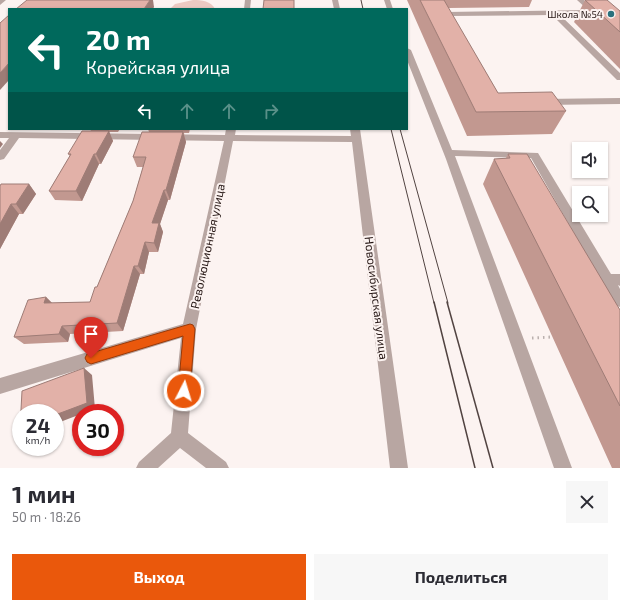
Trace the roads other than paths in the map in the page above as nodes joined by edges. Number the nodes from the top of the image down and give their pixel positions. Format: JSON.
{"nodes":[{"id":1,"x":3,"y":0,"type":"edge"},
{"id":2,"x":580,"y":0,"type":"edge"},
{"id":3,"x":0,"y":3,"type":"edge"},
{"id":4,"x":553,"y":12,"type":"junction"},
{"id":5,"x":594,"y":12,"type":"junction"},
{"id":6,"x":454,"y":27,"type":"edge"},
{"id":7,"x":620,"y":35,"type":"edge"},
{"id":8,"x":408,"y":53,"type":"edge"},
{"id":9,"x":620,"y":78,"type":"edge"},
{"id":10,"x":620,"y":101,"type":"edge"},
{"id":11,"x":532,"y":102,"type":"edge"},
{"id":12,"x":231,"y":133,"type":"edge"},
{"id":13,"x":356,"y":134,"type":"edge"},
{"id":14,"x":0,"y":135,"type":"edge"},
{"id":15,"x":16,"y":136,"type":"junction"},
{"id":16,"x":448,"y":153,"type":"junction"},
{"id":17,"x":0,"y":157,"type":"edge"},
{"id":18,"x":613,"y":280,"type":"edge"},
{"id":19,"x":620,"y":301,"type":"edge"},
{"id":20,"x":190,"y":329,"type":"junction"},
{"id":21,"x":0,"y":386,"type":"edge"},
{"id":22,"x":179,"y":438,"type":"junction"},
{"id":23,"x":145,"y":468,"type":"edge"},
{"id":24,"x":220,"y":468,"type":"edge"},
{"id":25,"x":400,"y":468,"type":"edge"},
{"id":26,"x":563,"y":468,"type":"edge"}],
"edges":[{"from":1,"to":3,"type":"street"},
{"from":2,"to":5,"type":"street"},
{"from":4,"to":5,"type":"street"},
{"from":4,"to":6,"type":"street"},
{"from":4,"to":9,"type":"street"},
{"from":5,"to":7,"type":"street"},
{"from":8,"to":16,"type":"street"},
{"from":10,"to":11,"type":"street"},
{"from":12,"to":13,"type":"street"},
{"from":12,"to":15,"type":"street"},
{"from":12,"to":20,"type":"street","name":"Революционная улица"},
{"from":13,"to":25,"type":"street","name":"Новосибирская улица"},
{"from":14,"to":15,"type":"street"},
{"from":15,"to":17,"type":"street"},
{"from":16,"to":18,"type":"street"},
{"from":16,"to":26,"type":"street"},
{"from":18,"to":19,"type":"street"},
{"from":20,"to":21,"type":"street"},
{"from":20,"to":22,"type":"street","name":"Революционная улица"},
{"from":22,"to":23,"type":"street"},
{"from":22,"to":24,"type":"street"}]}
